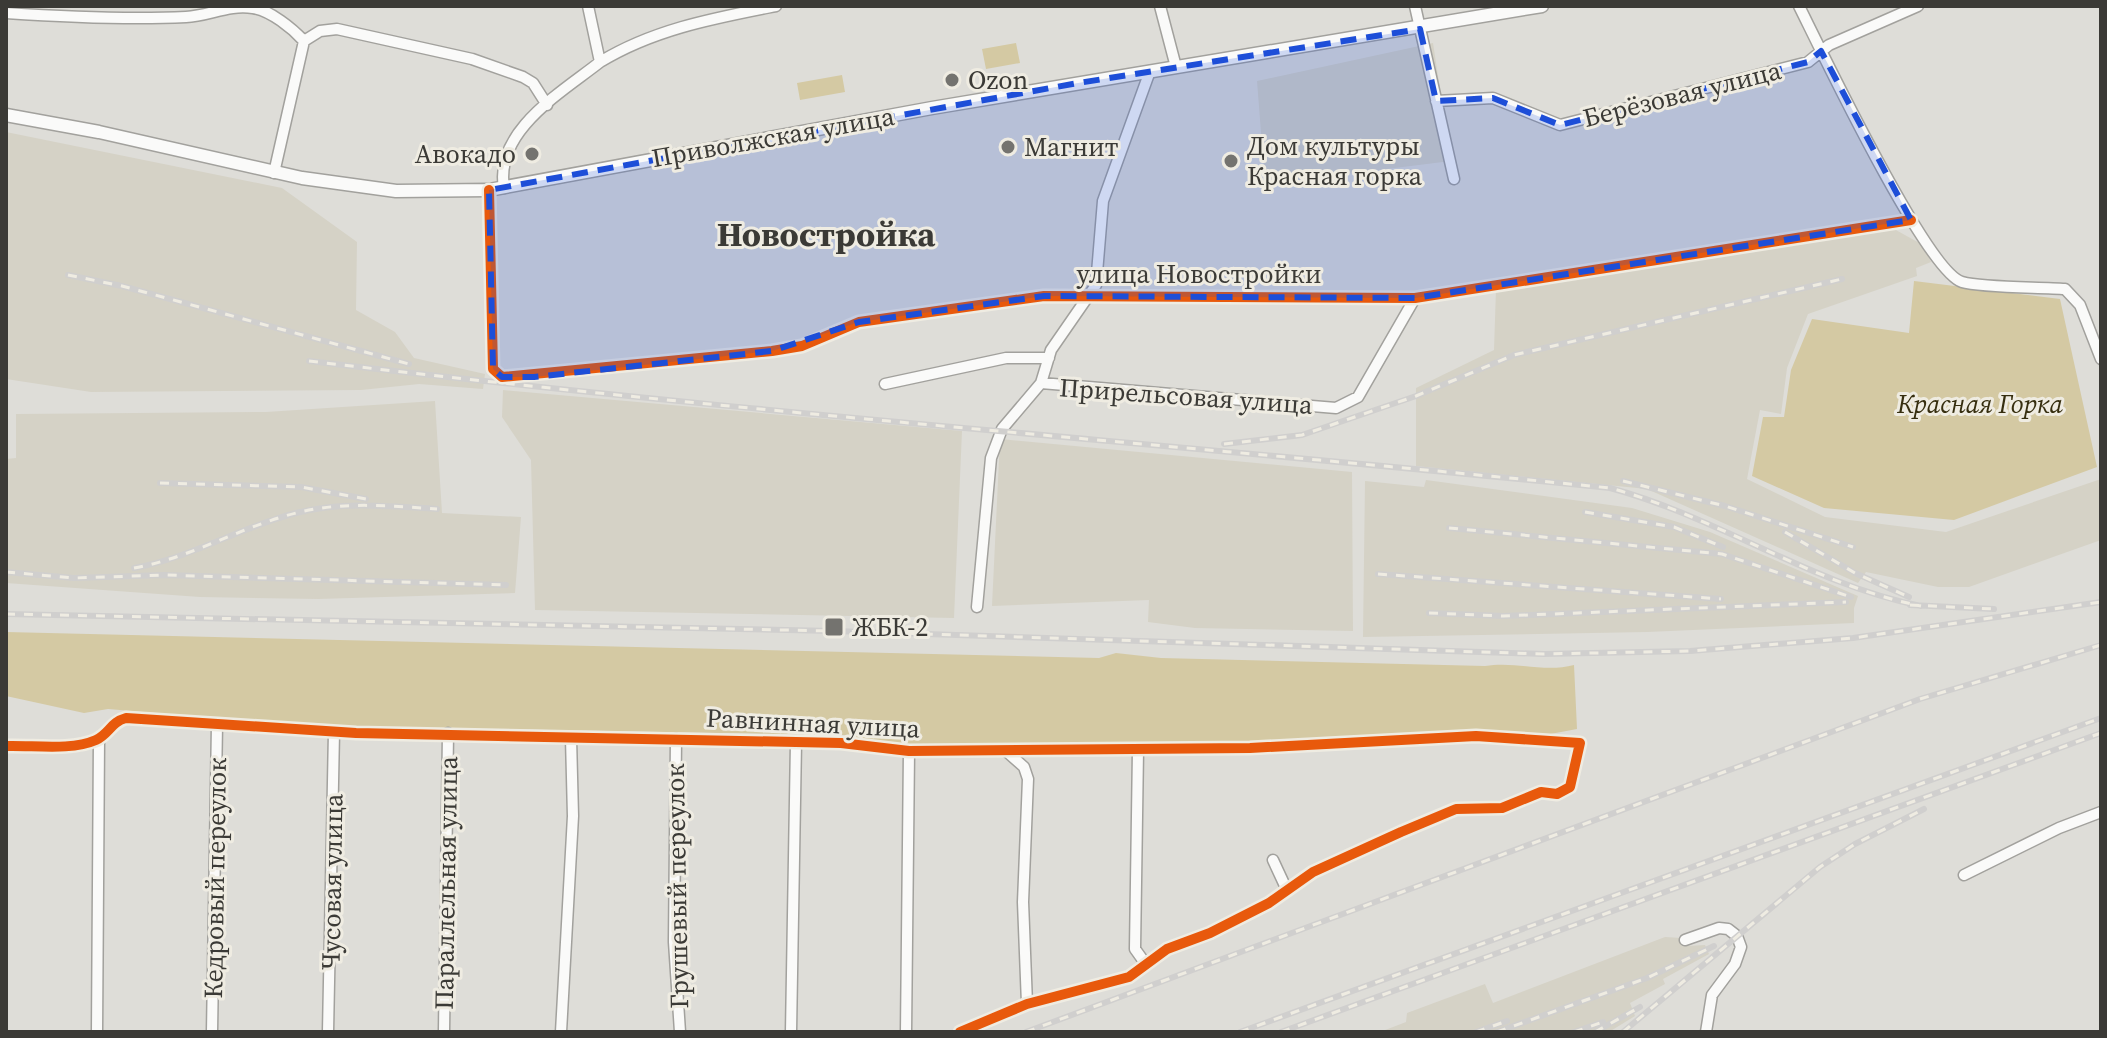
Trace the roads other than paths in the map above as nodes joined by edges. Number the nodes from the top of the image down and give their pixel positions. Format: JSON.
{"nodes":[{"id":1,"x":588,"y":6,"type":"edge"},
{"id":2,"x":776,"y":6,"type":"edge"},
{"id":3,"x":1160,"y":6,"type":"edge"},
{"id":4,"x":1415,"y":6,"type":"edge"},
{"id":5,"x":1542,"y":6,"type":"edge"},
{"id":6,"x":1799,"y":6,"type":"edge"},
{"id":7,"x":1918,"y":6,"type":"edge"},
{"id":8,"x":716,"y":12,"type":"edge"},
{"id":9,"x":6,"y":13,"type":"edge"},
{"id":10,"x":1420,"y":29,"type":"junction"},
{"id":11,"x":304,"y":41,"type":"junction"},
{"id":12,"x":1821,"y":51,"type":"junction"},
{"id":13,"x":600,"y":62,"type":"junction"},
{"id":14,"x":1176,"y":67,"type":"junction"},
{"id":15,"x":1150,"y":71,"type":"junction"},
{"id":16,"x":1436,"y":101,"type":"junction"},
{"id":17,"x":547,"y":105,"type":"junction"},
{"id":18,"x":6,"y":115,"type":"edge"},
{"id":19,"x":274,"y":173,"type":"junction"},
{"id":20,"x":1454,"y":179,"type":"dead end"},
{"id":21,"x":504,"y":188,"type":"junction"},
{"id":22,"x":489,"y":190,"type":"junction"},
{"id":23,"x":1911,"y":220,"type":"junction"},
{"id":24,"x":1088,"y":294,"type":"junction"},
{"id":25,"x":1415,"y":298,"type":"junction"},
{"id":26,"x":1049,"y":358,"type":"junction"},
{"id":27,"x":2101,"y":359,"type":"edge"},
{"id":28,"x":1041,"y":383,"type":"junction"},
{"id":29,"x":885,"y":384,"type":"dead end"},
{"id":30,"x":977,"y":607,"type":"dead end"},
{"id":31,"x":217,"y":724,"type":"junction"},
{"id":32,"x":334,"y":732,"type":"junction"},
{"id":33,"x":448,"y":733,"type":"junction"},
{"id":34,"x":571,"y":738,"type":"junction"},
{"id":35,"x":99,"y":739,"type":"junction"},
{"id":36,"x":676,"y":739,"type":"junction"},
{"id":37,"x":796,"y":742,"type":"junction"},
{"id":38,"x":6,"y":746,"type":"edge"},
{"id":39,"x":1138,"y":750,"type":"junction"},
{"id":40,"x":909,"y":751,"type":"junction"},
{"id":41,"x":1006,"y":751,"type":"junction"},
{"id":42,"x":2101,"y":812,"type":"edge"},
{"id":43,"x":1273,"y":860,"type":"dead end"},
{"id":44,"x":1964,"y":875,"type":"dead end"},
{"id":45,"x":1286,"y":888,"type":"junction"},
{"id":46,"x":1685,"y":940,"type":"dead end"},
{"id":47,"x":1145,"y":963,"type":"junction"},
{"id":48,"x":1027,"y":1004,"type":"junction"},
{"id":49,"x":97,"y":1032,"type":"edge"},
{"id":50,"x":212,"y":1032,"type":"edge"},
{"id":51,"x":328,"y":1032,"type":"edge"},
{"id":52,"x":444,"y":1032,"type":"edge"},
{"id":53,"x":561,"y":1032,"type":"edge"},
{"id":54,"x":680,"y":1032,"type":"edge"},
{"id":55,"x":791,"y":1032,"type":"edge"},
{"id":56,"x":906,"y":1032,"type":"edge"},
{"id":57,"x":960,"y":1032,"type":"edge"},
{"id":58,"x":1706,"y":1032,"type":"edge"}],
"edges":[{"from":1,"to":13,"type":"street"},
{"from":2,"to":8,"type":"street"},
{"from":3,"to":14,"type":"street"},
{"from":4,"to":10,"type":"street"},
{"from":5,"to":10,"type":"main road","name":"Приволжская улица"},
{"from":6,"to":12,"type":"street"},
{"from":7,"to":12,"type":"street","name":"Берёзовая улица"},
{"from":8,"to":13,"type":"street"},
{"from":9,"to":11,"type":"street"},
{"from":10,"to":14,"type":"main road","name":"Приволжская улица"},
{"from":10,"to":16,"type":"street"},
{"from":11,"to":17,"type":"street"},
{"from":11,"to":19,"type":"street"},
{"from":12,"to":16,"type":"street","name":"Берёзовая улица"},
{"from":12,"to":23,"type":"street"},
{"from":13,"to":17,"type":"street"},
{"from":14,"to":15,"type":"main road","name":"Приволжская улица"},
{"from":15,"to":21,"type":"main road","name":"Приволжская улица"},
{"from":15,"to":24,"type":"street"},
{"from":16,"to":20,"type":"street"},
{"from":17,"to":21,"type":"street"},
{"from":18,"to":19,"type":"main road","name":"Приволжская улица"},
{"from":19,"to":22,"type":"main road","name":"Приволжская улица"},
{"from":21,"to":22,"type":"main road","name":"Приволжская улица"},
{"from":22,"to":24,"type":"street","name":"улица Новостройки"},
{"from":23,"to":25,"type":"street","name":"улица Новостройки"},
{"from":23,"to":27,"type":"street"},
{"from":24,"to":25,"type":"street","name":"улица Новостройки"},
{"from":24,"to":26,"type":"street"},
{"from":25,"to":28,"type":"street","name":"Прирельсовая улица"},
{"from":26,"to":28,"type":"street"},
{"from":26,"to":29,"type":"street","name":"Прирельсовая улица"},
{"from":28,"to":30,"type":"street"},
{"from":31,"to":32,"type":"street","name":"Равнинная улица"},
{"from":31,"to":35,"type":"street","name":"Равнинная улица"},
{"from":31,"to":50,"type":"street","name":"Кедровый переулок"},
{"from":32,"to":33,"type":"street","name":"Равнинная улица"},
{"from":32,"to":51,"type":"street","name":"Чусовая улица"},
{"from":33,"to":34,"type":"street","name":"Равнинная улица"},
{"from":33,"to":52,"type":"street","name":"Параллельная улица"},
{"from":34,"to":36,"type":"street","name":"Равнинная улица"},
{"from":34,"to":53,"type":"street"},
{"from":35,"to":38,"type":"street","name":"Равнинная улица"},
{"from":35,"to":49,"type":"street"},
{"from":36,"to":37,"type":"street","name":"Равнинная улица"},
{"from":36,"to":54,"type":"street","name":"Грушевый переулок"},
{"from":37,"to":40,"type":"street","name":"Равнинная улица"},
{"from":37,"to":55,"type":"street"},
{"from":39,"to":41,"type":"street","name":"Равнинная улица"},
{"from":39,"to":45,"type":"street","name":"Равнинная улица"},
{"from":39,"to":47,"type":"street"},
{"from":40,"to":41,"type":"street","name":"Равнинная улица"},
{"from":40,"to":56,"type":"street"},
{"from":41,"to":48,"type":"street"},
{"from":42,"to":44,"type":"street"},
{"from":43,"to":45,"type":"street"},
{"from":45,"to":47,"type":"street"},
{"from":46,"to":58,"type":"street"},
{"from":47,"to":48,"type":"street"},
{"from":48,"to":57,"type":"street"}]}
